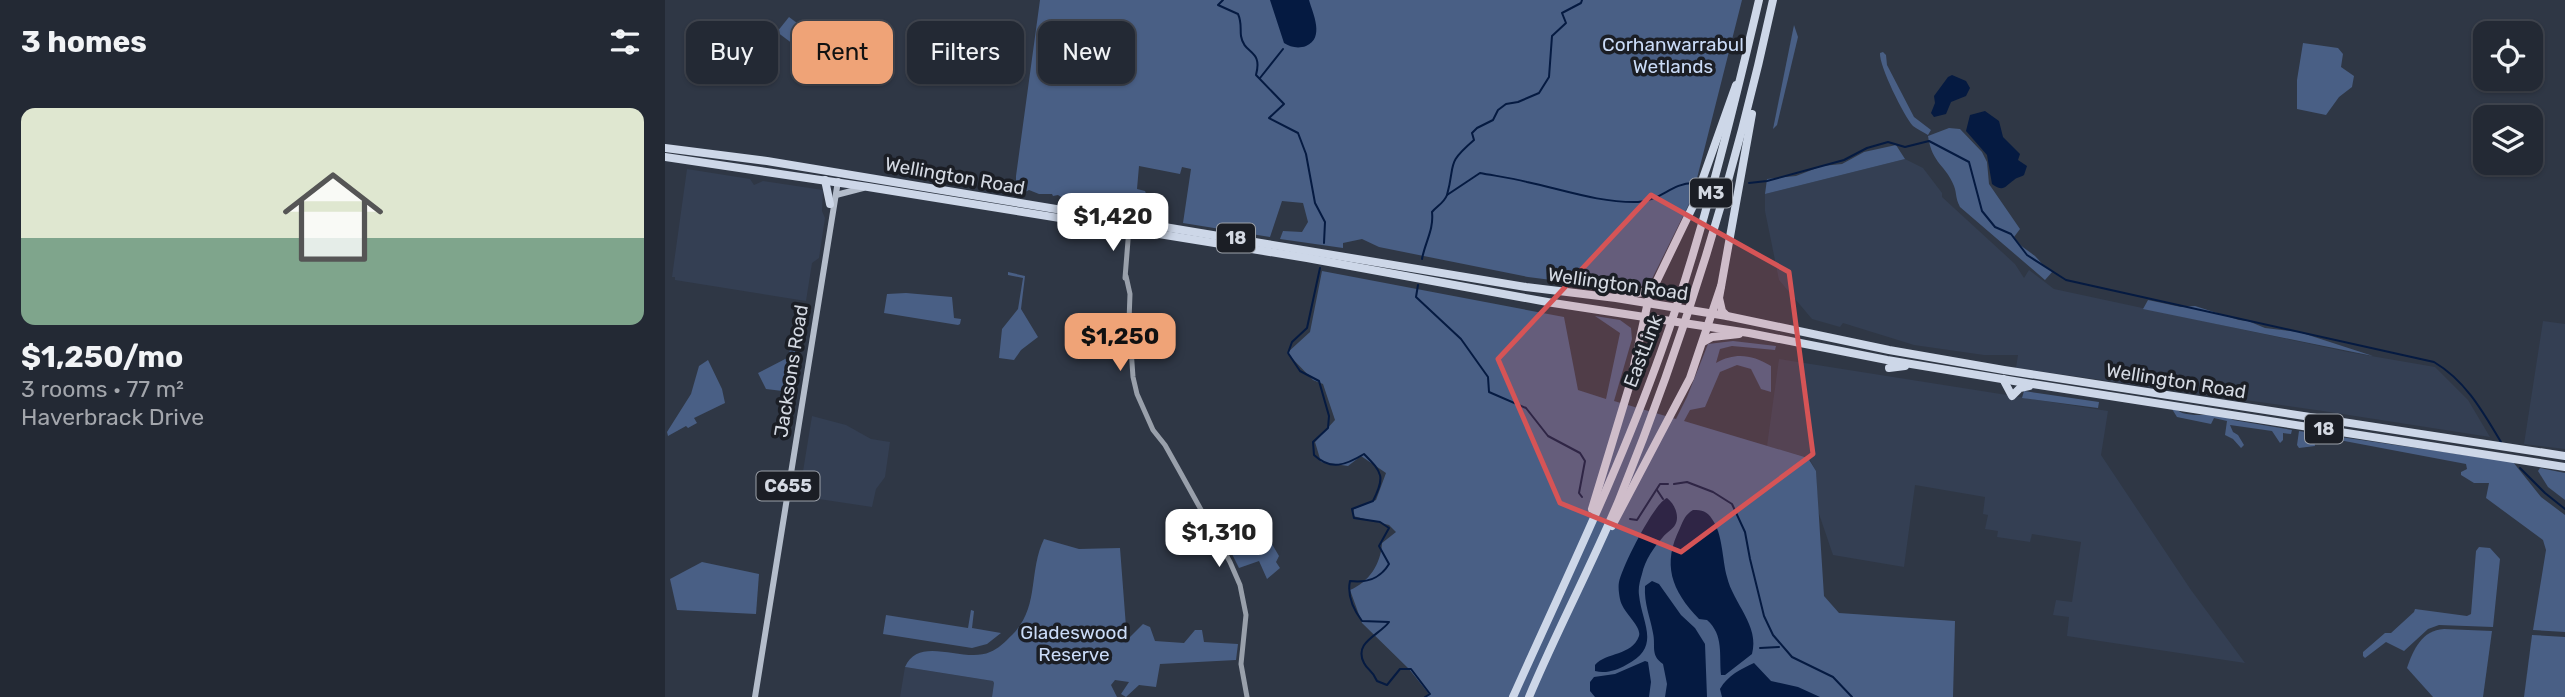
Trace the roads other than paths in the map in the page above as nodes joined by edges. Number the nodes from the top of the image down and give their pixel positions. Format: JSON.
{"nodes":[{"id":1,"x":1759,"y":0,"type":"edge"},
{"id":2,"x":1773,"y":0,"type":"edge"},
{"id":3,"x":1744,"y":66,"type":"junction"},
{"id":4,"x":1753,"y":94,"type":"junction"},
{"id":5,"x":665,"y":148,"type":"edge"},
{"id":6,"x":665,"y":157,"type":"edge"},
{"id":7,"x":838,"y":173,"type":"junction"},
{"id":8,"x":832,"y":182,"type":"junction"},
{"id":9,"x":869,"y":187,"type":"junction"},
{"id":10,"x":969,"y":194,"type":"junction"},
{"id":11,"x":836,"y":195,"type":"junction"},
{"id":12,"x":830,"y":204,"type":"joint"},
{"id":13,"x":967,"y":204,"type":"junction"},
{"id":14,"x":831,"y":216,"type":"junction"},
{"id":15,"x":1129,"y":226,"type":"junction"},
{"id":16,"x":1377,"y":266,"type":"junction"},
{"id":17,"x":1475,"y":278,"type":"junction"},
{"id":18,"x":1721,"y":286,"type":"junction"},
{"id":19,"x":1473,"y":288,"type":"junction"},
{"id":20,"x":1652,"y":290,"type":"junction"},
{"id":21,"x":1616,"y":298,"type":"junction"},
{"id":22,"x":1653,"y":311,"type":"junction"},
{"id":23,"x":1623,"y":314,"type":"junction"},
{"id":24,"x":1727,"y":316,"type":"junction"},
{"id":25,"x":1709,"y":320,"type":"junction"},
{"id":26,"x":1749,"y":332,"type":"junction"},
{"id":27,"x":1703,"y":342,"type":"junction"},
{"id":28,"x":1640,"y":343,"type":"junction"},
{"id":29,"x":1888,"y":359,"type":"junction"},
{"id":30,"x":2015,"y":376,"type":"junction"},
{"id":31,"x":2003,"y":379,"type":"junction"},
{"id":32,"x":2039,"y":385,"type":"junction"},
{"id":33,"x":2296,"y":420,"type":"junction"},
{"id":34,"x":2320,"y":424,"type":"junction"},
{"id":35,"x":2539,"y":453,"type":"junction"},
{"id":36,"x":2565,"y":456,"type":"edge"},
{"id":37,"x":2538,"y":462,"type":"junction"},
{"id":38,"x":2565,"y":467,"type":"edge"},
{"id":39,"x":1582,"y":549,"type":"junction"},
{"id":40,"x":1598,"y":550,"type":"junction"},
{"id":41,"x":755,"y":697,"type":"edge"},
{"id":42,"x":1247,"y":697,"type":"edge"},
{"id":43,"x":1513,"y":697,"type":"edge"},
{"id":44,"x":1529,"y":697,"type":"edge"}],
"edges":[{"from":1,"to":3,"type":"highway","name":"EastLink","number":"M3"},
{"from":2,"to":4,"type":"highway","name":"EastLink","number":"M3"},
{"from":3,"to":20,"type":"highway"},
{"from":3,"to":39,"type":"highway","name":"EastLink","number":"M3"},
{"from":4,"to":18,"type":"highway"},
{"from":4,"to":40,"type":"highway","name":"EastLink","number":"M3"},
{"from":5,"to":7,"type":"highway","name":"Wellington Road","number":"18"},
{"from":6,"to":8,"type":"highway","name":"Wellington Road","number":"18"},
{"from":7,"to":8,"type":"main road","name":"Jacksons Road","number":"C655"},
{"from":7,"to":10,"type":"highway","name":"Wellington Road","number":"18"},
{"from":8,"to":9,"type":"highway","name":"Wellington Road","number":"18"},
{"from":8,"to":11,"type":"main road","name":"Jacksons Road","number":"C655"},
{"from":8,"to":12,"type":"highway"},
{"from":9,"to":11,"type":"main road"},
{"from":9,"to":13,"type":"highway","name":"Wellington Road","number":"18"},
{"from":10,"to":13,"type":"highway"},
{"from":10,"to":15,"type":"highway","name":"Wellington Road","number":"18"},
{"from":11,"to":14,"type":"main road","name":"Jacksons Road","number":"C655"},
{"from":12,"to":14,"type":"main road","name":"Jacksons Road","number":"C655"},
{"from":13,"to":15,"type":"highway","name":"Wellington Road","number":"18"},
{"from":14,"to":41,"type":"main road","name":"Jacksons Road","number":"C655"},
{"from":15,"to":16,"type":"highway","name":"Wellington Road","number":"18"},
{"from":15,"to":42,"type":"street"},
{"from":16,"to":17,"type":"highway","name":"Wellington Road","number":"18"},
{"from":16,"to":19,"type":"highway","name":"Wellington Road","number":"18"},
{"from":17,"to":19,"type":"highway"},
{"from":17,"to":21,"type":"highway","name":"Wellington Road","number":"18"},
{"from":18,"to":24,"type":"highway"},
{"from":18,"to":25,"type":"highway"},
{"from":19,"to":23,"type":"highway","name":"Wellington Road","number":"18"},
{"from":20,"to":21,"type":"highway"},
{"from":20,"to":22,"type":"highway"},
{"from":21,"to":22,"type":"highway","name":"Wellington Road","number":"18"},
{"from":22,"to":23,"type":"highway","name":"Wellington Road","number":"18"},
{"from":22,"to":25,"type":"highway","name":"Wellington Road","number":"18"},
{"from":22,"to":25,"type":"highway","name":"Wellington Road","number":"18"},
{"from":22,"to":28,"type":"highway"},
{"from":23,"to":28,"type":"highway"},
{"from":24,"to":25,"type":"highway","name":"Wellington Road","number":"18"},
{"from":24,"to":29,"type":"highway","name":"Wellington Road","number":"18"},
{"from":25,"to":26,"type":"highway","name":"Wellington Road","number":"18"},
{"from":25,"to":27,"type":"highway"},
{"from":26,"to":27,"type":"highway"},
{"from":26,"to":29,"type":"highway","name":"Wellington Road","number":"18"},
{"from":27,"to":40,"type":"highway"},
{"from":28,"to":39,"type":"highway"},
{"from":29,"to":30,"type":"highway","name":"Wellington Road","number":"18"},
{"from":29,"to":31,"type":"highway","name":"Wellington Road","number":"18"},
{"from":30,"to":31,"type":"highway","name":"Wellington Road","number":"18"},
{"from":30,"to":32,"type":"highway","name":"Wellington Road","number":"18"},
{"from":30,"to":33,"type":"highway","name":"Wellington Road","number":"18"},
{"from":31,"to":32,"type":"highway"},
{"from":32,"to":33,"type":"highway","name":"Wellington Road","number":"18"},
{"from":33,"to":34,"type":"highway","name":"Wellington Road","number":"18"},
{"from":34,"to":35,"type":"highway","name":"Wellington Road","number":"18"},
{"from":34,"to":37,"type":"highway","name":"Wellington Road","number":"18"},
{"from":35,"to":36,"type":"highway","name":"Wellington Road","number":"18"},
{"from":35,"to":37,"type":"highway"},
{"from":37,"to":38,"type":"highway","name":"Wellington Road","number":"18"},
{"from":39,"to":43,"type":"highway","name":"EastLink","number":"M3"},
{"from":40,"to":44,"type":"highway","name":"EastLink","number":"M3"}]}
